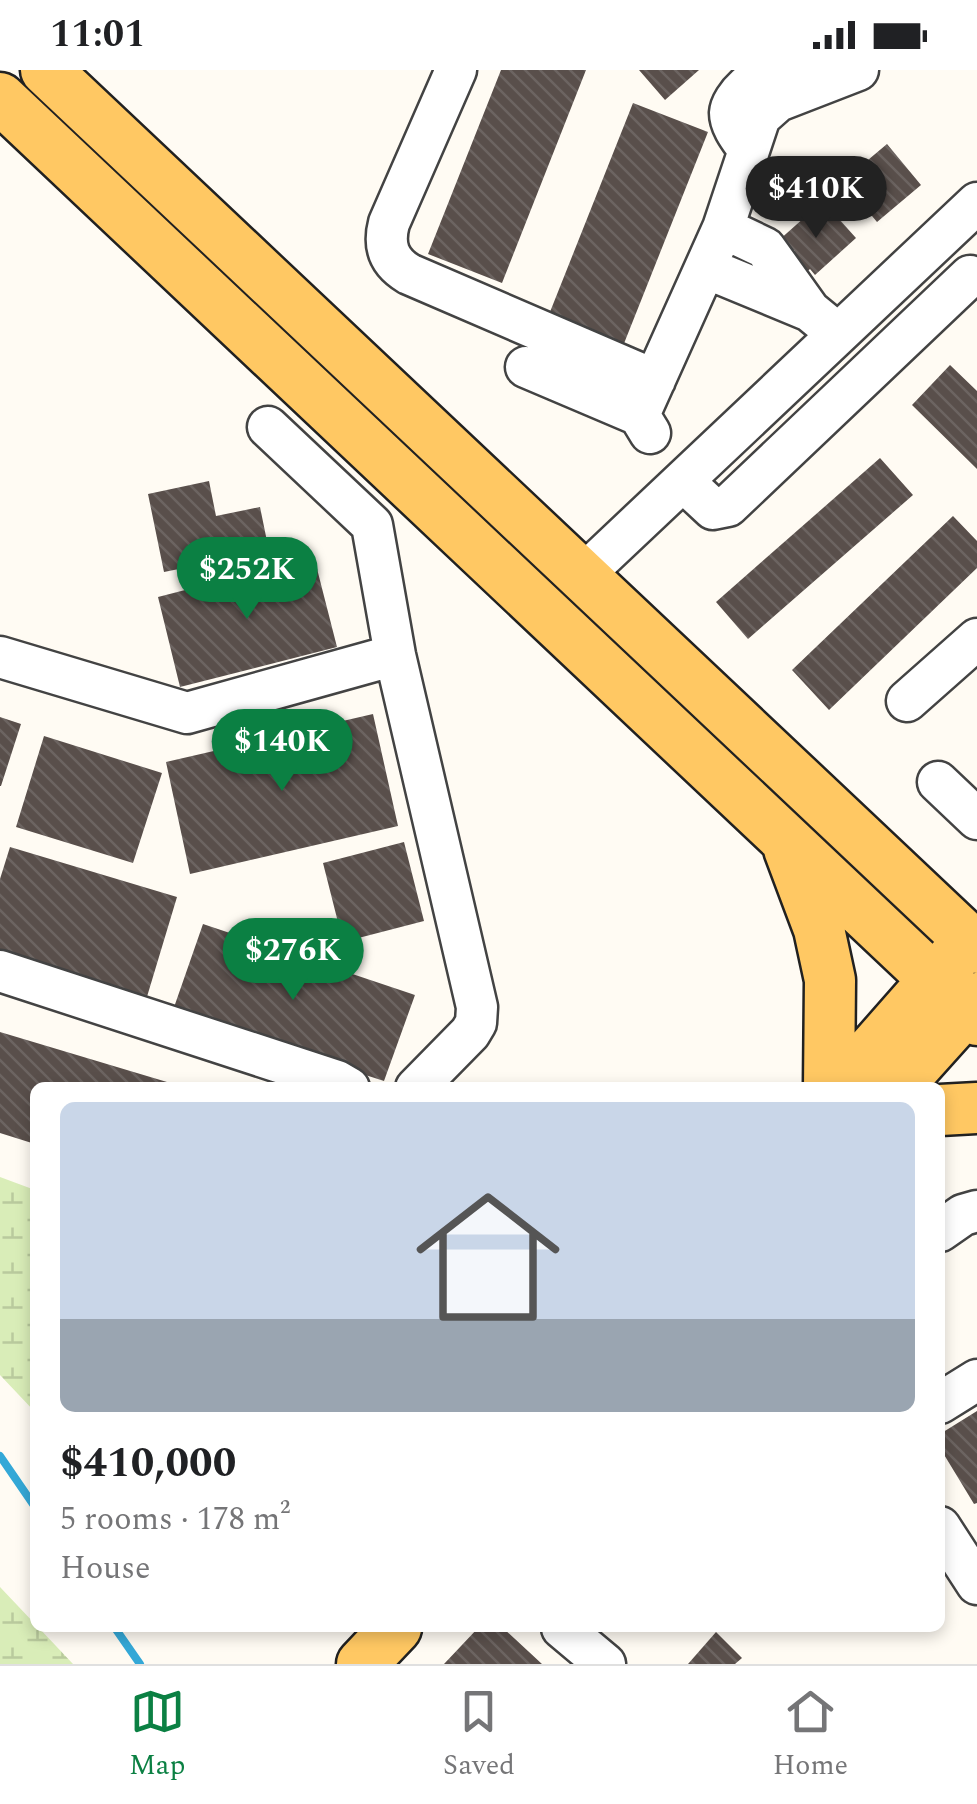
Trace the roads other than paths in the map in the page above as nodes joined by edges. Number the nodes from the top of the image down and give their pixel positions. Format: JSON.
{"nodes":[{"id":1,"x":46,"y":70,"type":"edge"},
{"id":2,"x":456,"y":70,"type":"edge"},
{"id":3,"x":858,"y":70,"type":"edge"},
{"id":4,"x":0,"y":98,"type":"edge"},
{"id":5,"x":977,"y":203,"type":"edge"},
{"id":6,"x":723,"y":228,"type":"junction"},
{"id":7,"x":937,"y":240,"type":"junction"},
{"id":8,"x":706,"y":268,"type":"junction"},
{"id":9,"x":974,"y":279,"type":"edge"},
{"id":10,"x":824,"y":322,"type":"junction"},
{"id":11,"x":526,"y":367,"type":"dead end"},
{"id":12,"x":648,"y":409,"type":"junction"},
{"id":13,"x":268,"y":428,"type":"dead end"},
{"id":14,"x":683,"y":481,"type":"junction"},
{"id":15,"x":582,"y":576,"type":"junction"},
{"id":16,"x":977,"y":639,"type":"edge"},
{"id":17,"x":395,"y":656,"type":"junction"},
{"id":18,"x":0,"y":657,"type":"edge"},
{"id":19,"x":907,"y":701,"type":"dead end"},
{"id":20,"x":938,"y":782,"type":"dead end"},
{"id":21,"x":977,"y":819,"type":"edge"},
{"id":22,"x":785,"y":840,"type":"junction"},
{"id":23,"x":973,"y":945,"type":"edge"},
{"id":24,"x":0,"y":972,"type":"edge"},
{"id":25,"x":964,"y":1002,"type":"edge"},
{"id":26,"x":339,"y":1082,"type":"edge"},
{"id":27,"x":422,"y":1082,"type":"edge"},
{"id":28,"x":829,"y":1082,"type":"edge"},
{"id":29,"x":848,"y":1082,"type":"edge"},
{"id":30,"x":901,"y":1082,"type":"edge"},
{"id":31,"x":977,"y":1108,"type":"edge"},
{"id":32,"x":945,"y":1109,"type":"edge"},
{"id":33,"x":977,"y":1211,"type":"edge"},
{"id":34,"x":945,"y":1228,"type":"edge"},
{"id":35,"x":977,"y":1380,"type":"edge"},
{"id":36,"x":945,"y":1401,"type":"edge"},
{"id":37,"x":945,"y":1535,"type":"edge"},
{"id":38,"x":977,"y":1584,"type":"edge"},
{"id":39,"x":375,"y":1632,"type":"edge"},
{"id":40,"x":392,"y":1632,"type":"edge"},
{"id":41,"x":567,"y":1632,"type":"edge"},
{"id":42,"x":351,"y":1664,"type":"edge"},
{"id":43,"x":362,"y":1664,"type":"edge"},
{"id":44,"x":604,"y":1664,"type":"edge"}],
"edges":[{"from":1,"to":15,"type":"main road"},
{"from":2,"to":12,"type":"street"},
{"from":3,"to":6,"type":"street"},
{"from":4,"to":22,"type":"main road"},
{"from":5,"to":7,"type":"street"},
{"from":6,"to":8,"type":"street"},
{"from":6,"to":10,"type":"street"},
{"from":7,"to":9,"type":"street"},
{"from":7,"to":10,"type":"street"},
{"from":8,"to":10,"type":"street"},
{"from":8,"to":12,"type":"street"},
{"from":9,"to":14,"type":"street"},
{"from":10,"to":14,"type":"street"},
{"from":11,"to":12,"type":"street"},
{"from":13,"to":17,"type":"street"},
{"from":14,"to":15,"type":"street"},
{"from":15,"to":23,"type":"main road"},
{"from":16,"to":19,"type":"street"},
{"from":17,"to":18,"type":"street"},
{"from":17,"to":27,"type":"street"},
{"from":20,"to":21,"type":"street"},
{"from":22,"to":25,"type":"main road"},
{"from":22,"to":28,"type":"main road"},
{"from":23,"to":25,"type":"main road"},
{"from":24,"to":26,"type":"street"},
{"from":25,"to":29,"type":"main road"},
{"from":25,"to":30,"type":"main road"},
{"from":31,"to":32,"type":"main road"},
{"from":33,"to":34,"type":"street"},
{"from":35,"to":36,"type":"street"},
{"from":37,"to":38,"type":"street"},
{"from":39,"to":42,"type":"main road"},
{"from":40,"to":43,"type":"main road"},
{"from":41,"to":44,"type":"street"}]}
